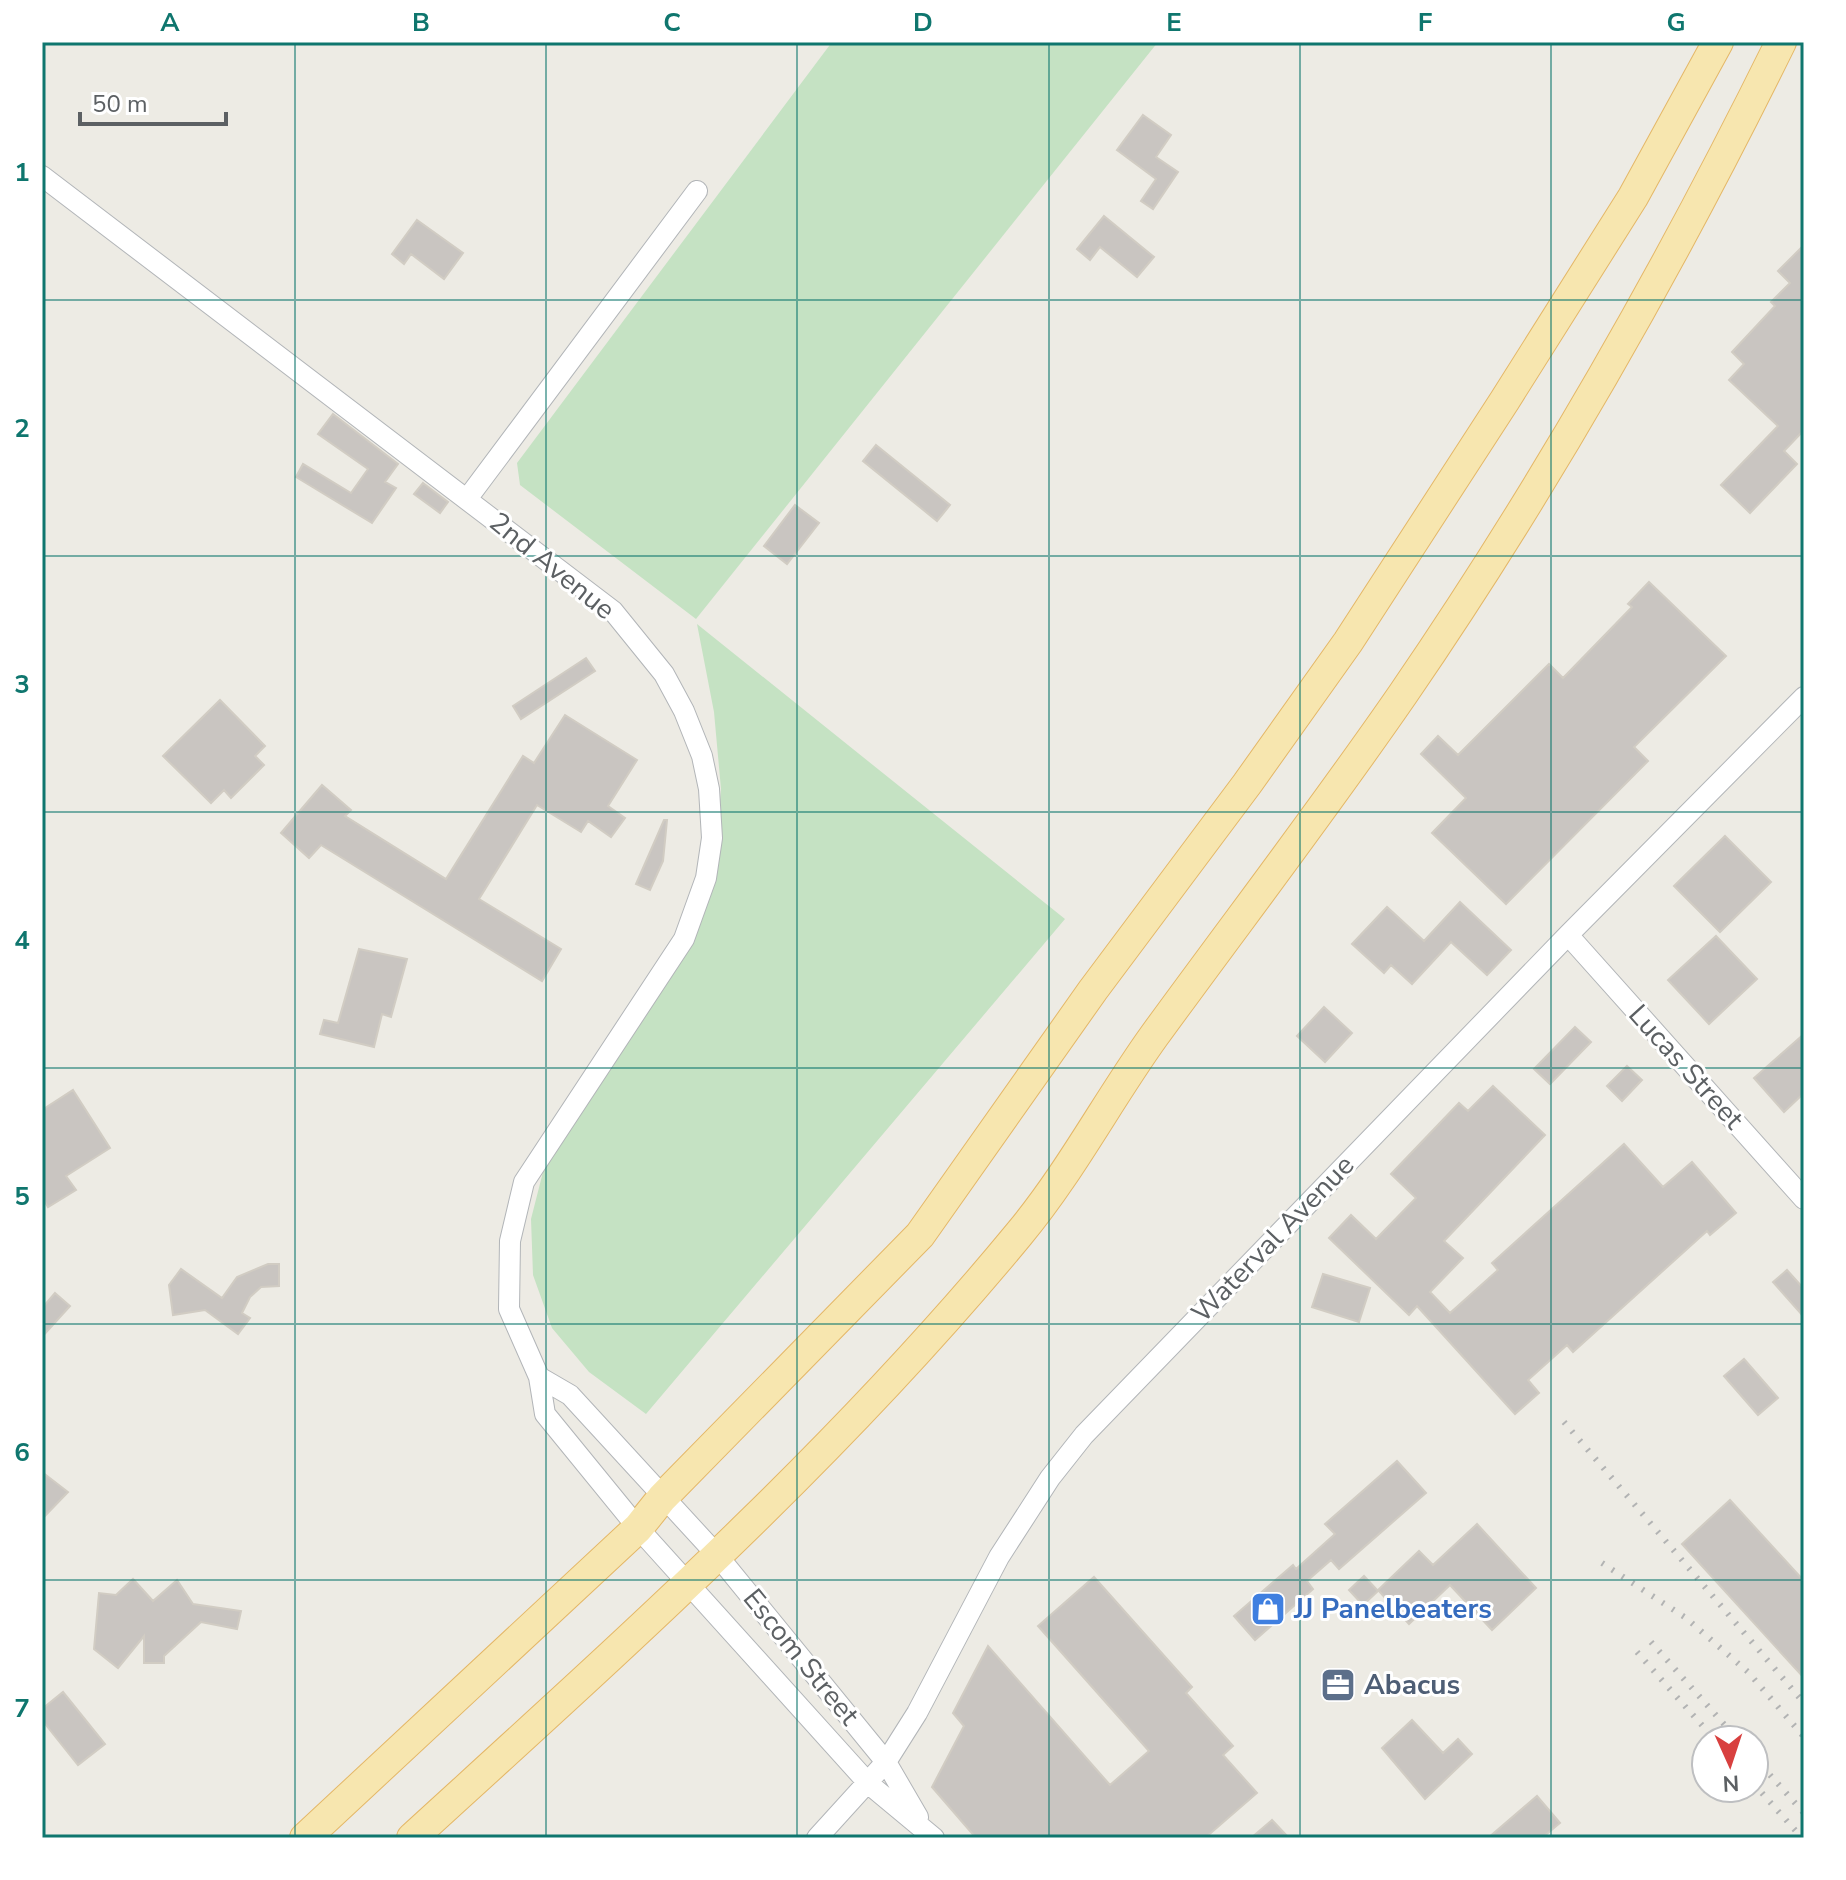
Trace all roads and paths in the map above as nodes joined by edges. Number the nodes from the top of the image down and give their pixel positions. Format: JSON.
{"nodes":[{"id":1,"x":1718,"y":42,"type":"edge"},
{"id":2,"x":1781,"y":42,"type":"edge"},
{"id":3,"x":42,"y":176,"type":"edge"},
{"id":4,"x":697,"y":191,"type":"dead end"},
{"id":5,"x":467,"y":499,"type":"junction"},
{"id":6,"x":1804,"y":697,"type":"edge"},
{"id":7,"x":1568,"y":935,"type":"junction"},
{"id":8,"x":1804,"y":1199,"type":"edge"},
{"id":9,"x":539,"y":1377,"type":"junction"},
{"id":10,"x":662,"y":1498,"type":"junction"},
{"id":11,"x":638,"y":1528,"type":"junction"},
{"id":12,"x":717,"y":1555,"type":"junction"},
{"id":13,"x":689,"y":1585,"type":"junction"},
{"id":14,"x":886,"y":1762,"type":"junction"},
{"id":15,"x":869,"y":1784,"type":"junction"},
{"id":16,"x":929,"y":1832,"type":"edge"},
{"id":17,"x":305,"y":1838,"type":"edge"},
{"id":18,"x":412,"y":1838,"type":"edge"},
{"id":19,"x":817,"y":1838,"type":"edge"}],
"edges":[{"from":1,"to":10,"type":"main road"},
{"from":2,"to":12,"type":"main road"},
{"from":3,"to":5,"type":"street","name":"2nd Avenue"},
{"from":4,"to":5,"type":"street"},
{"from":5,"to":9,"type":"street","name":"2nd Avenue"},
{"from":6,"to":7,"type":"street","name":"Waterval Avenue"},
{"from":7,"to":8,"type":"street","name":"Lucas Street"},
{"from":7,"to":14,"type":"street","name":"Waterval Avenue"},
{"from":9,"to":10,"type":"street"},
{"from":9,"to":11,"type":"street","name":"2nd Avenue"},
{"from":10,"to":11,"type":"main road"},
{"from":10,"to":12,"type":"street","name":"Escom Street"},
{"from":11,"to":13,"type":"street","name":"Escom Street"},
{"from":11,"to":17,"type":"main road"},
{"from":12,"to":13,"type":"main road"},
{"from":12,"to":14,"type":"street","name":"Escom Street"},
{"from":13,"to":15,"type":"street","name":"Escom Street"},
{"from":13,"to":18,"type":"main road"},
{"from":14,"to":15,"type":"street","name":"Waterval Avenue"},
{"from":14,"to":16,"type":"street","name":"Escom Street"},
{"from":15,"to":16,"type":"street","name":"Escom Street"},
{"from":15,"to":19,"type":"street","name":"Waterval Avenue"}]}
